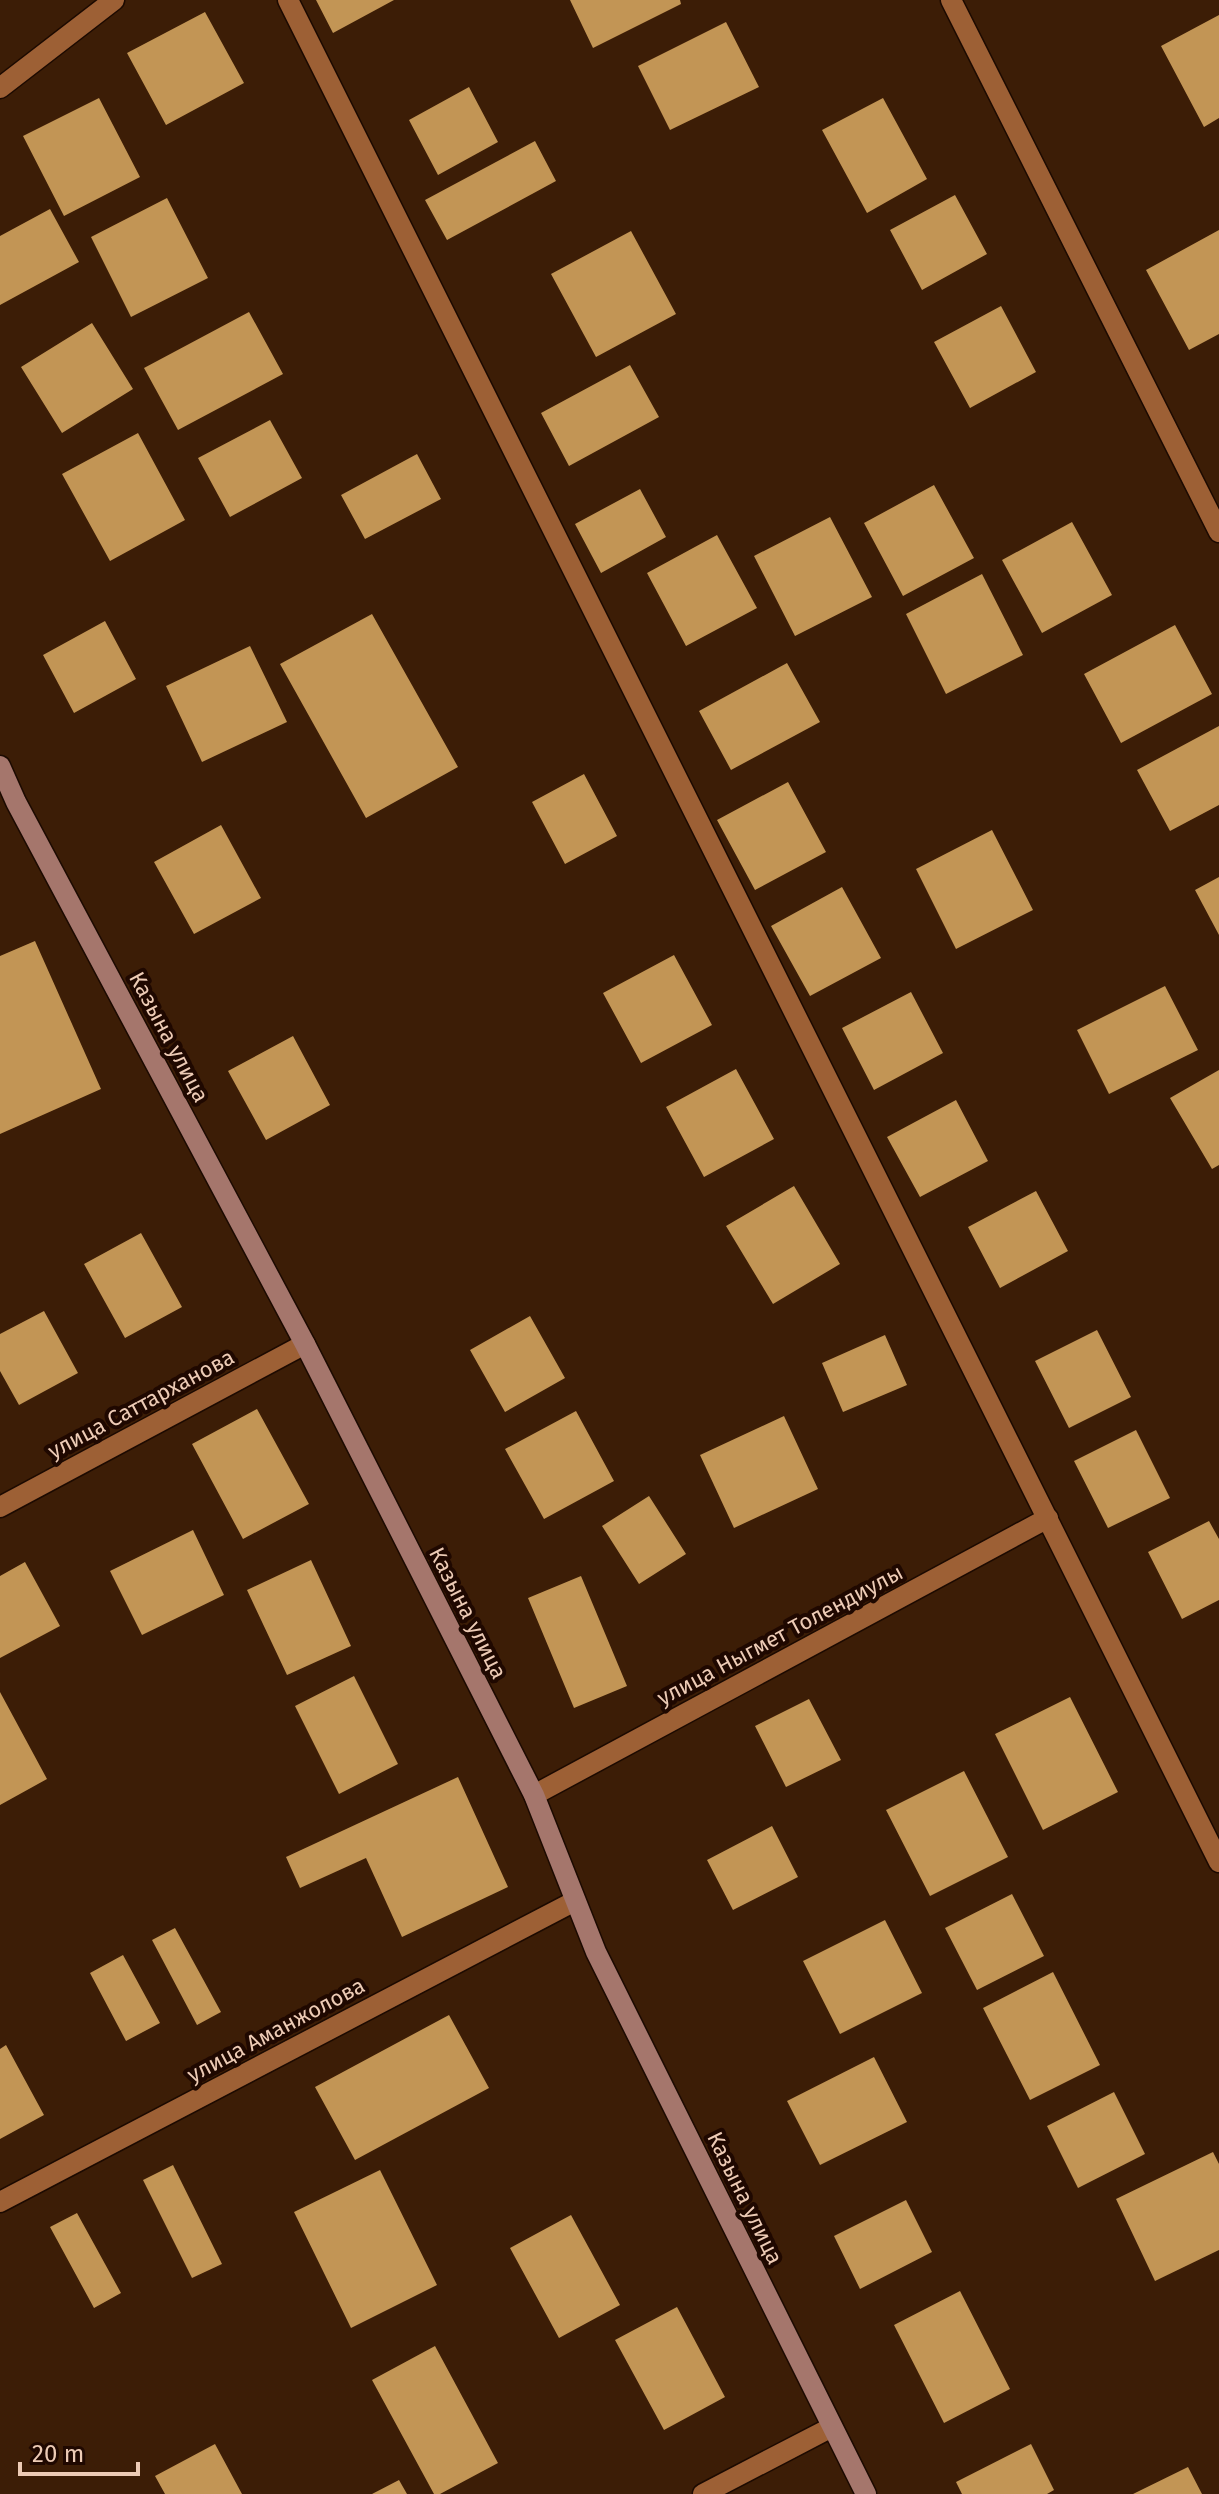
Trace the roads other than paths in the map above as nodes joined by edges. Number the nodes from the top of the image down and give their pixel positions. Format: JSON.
{"nodes":[{"id":1,"x":114,"y":0,"type":"edge"},
{"id":2,"x":288,"y":0,"type":"edge"},
{"id":3,"x":951,"y":0,"type":"edge"},
{"id":4,"x":0,"y":88,"type":"edge"},
{"id":5,"x":1219,"y":532,"type":"edge"},
{"id":6,"x":0,"y":766,"type":"edge"},
{"id":7,"x":8,"y":806,"type":"edge"},
{"id":8,"x":305,"y":1344,"type":"junction"},
{"id":9,"x":0,"y":1507,"type":"edge"},
{"id":10,"x":1048,"y":1518,"type":"junction"},
{"id":11,"x":534,"y":1795,"type":"junction"},
{"id":12,"x":1219,"y":1862,"type":"edge"},
{"id":13,"x":575,"y":1901,"type":"junction"},
{"id":14,"x":0,"y":2202,"type":"edge"},
{"id":15,"x":832,"y":2427,"type":"junction"},
{"id":16,"x":703,"y":2494,"type":"edge"},
{"id":17,"x":866,"y":2494,"type":"edge"}],
"edges":[{"from":1,"to":4,"type":"street"},
{"from":2,"to":10,"type":"street"},
{"from":3,"to":5,"type":"street"},
{"from":6,"to":7,"type":"street","name":"Казына улица"},
{"from":7,"to":8,"type":"street","name":"Казына улица"},
{"from":8,"to":9,"type":"street","name":"улица Саттарханова"},
{"from":8,"to":11,"type":"street","name":"Казына улица"},
{"from":10,"to":11,"type":"street","name":"улица Ныгмет Толендиулы"},
{"from":10,"to":12,"type":"street"},
{"from":11,"to":13,"type":"street","name":"Казына улица"},
{"from":13,"to":14,"type":"street","name":"улица Аманжолова"},
{"from":13,"to":15,"type":"street","name":"Казына улица"},
{"from":15,"to":16,"type":"street"},
{"from":15,"to":17,"type":"street","name":"Казына улица"}]}
